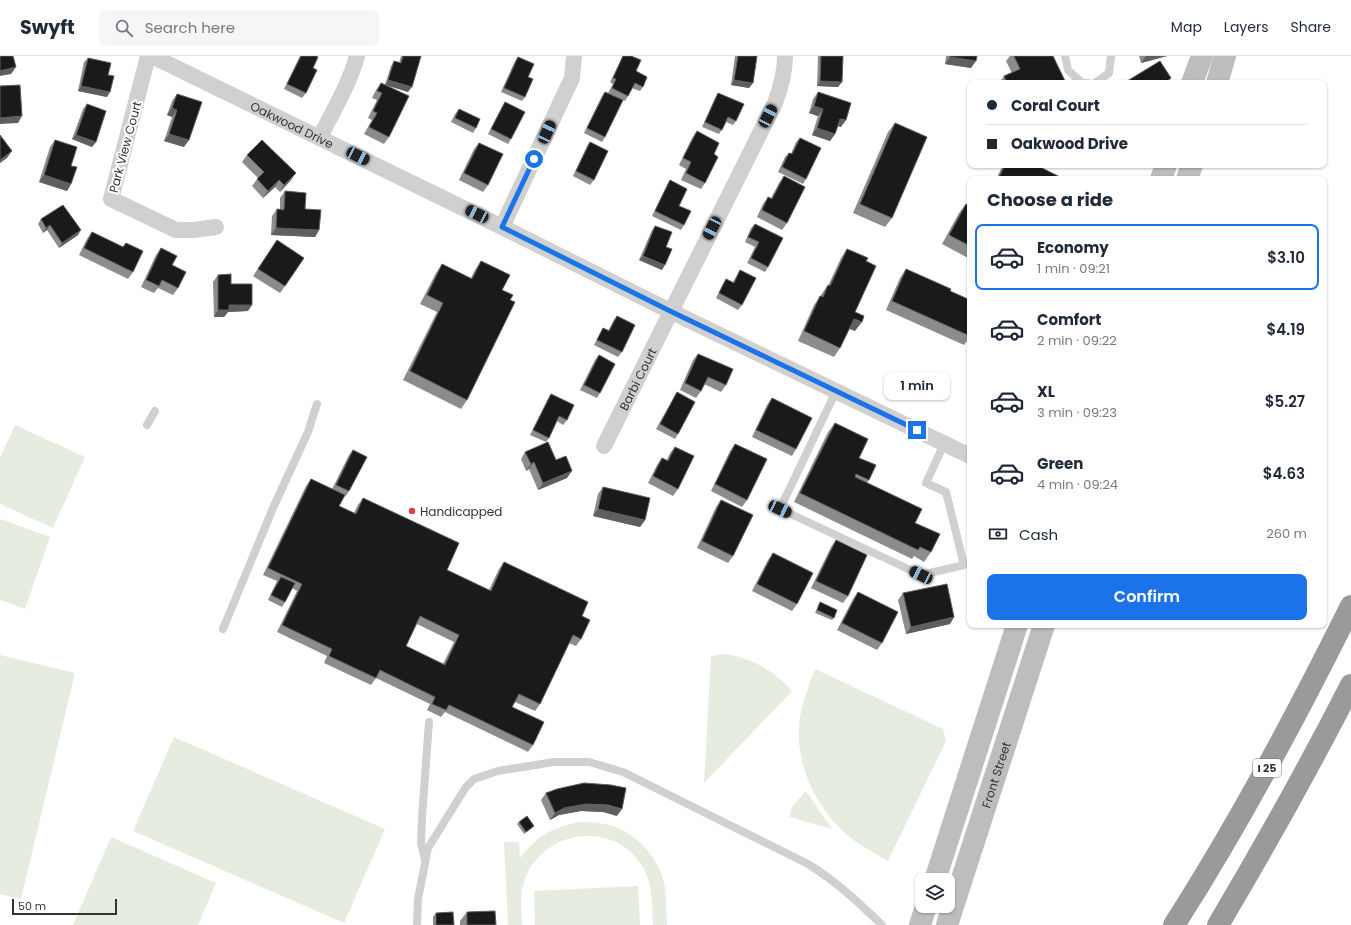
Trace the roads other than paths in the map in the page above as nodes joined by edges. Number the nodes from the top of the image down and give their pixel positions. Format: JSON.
{"nodes":[{"id":1,"x":148,"y":56,"type":"edge"},
{"id":2,"x":152,"y":56,"type":"edge"},
{"id":3,"x":357,"y":56,"type":"edge"},
{"id":4,"x":574,"y":56,"type":"edge"},
{"id":5,"x":785,"y":56,"type":"edge"},
{"id":6,"x":1065,"y":56,"type":"edge"},
{"id":7,"x":1111,"y":56,"type":"edge"},
{"id":8,"x":1202,"y":56,"type":"edge"},
{"id":9,"x":1225,"y":56,"type":"edge"},
{"id":10,"x":1080,"y":80,"type":"edge"},
{"id":11,"x":1099,"y":80,"type":"edge"},
{"id":12,"x":1193,"y":80,"type":"edge"},
{"id":13,"x":1218,"y":80,"type":"edge"},
{"id":14,"x":320,"y":137,"type":"junction"},
{"id":15,"x":216,"y":227,"type":"dead end"},
{"id":16,"x":502,"y":227,"type":"junction"},
{"id":17,"x":670,"y":311,"type":"junction"},
{"id":18,"x":836,"y":391,"type":"junction"},
{"id":19,"x":317,"y":404,"type":"dead end"},
{"id":20,"x":155,"y":411,"type":"dead end"},
{"id":21,"x":147,"y":425,"type":"dead end"},
{"id":22,"x":944,"y":444,"type":"junction"},
{"id":23,"x":604,"y":446,"type":"dead end"},
{"id":24,"x":967,"y":455,"type":"edge"},
{"id":25,"x":1351,"y":606,"type":"edge"},
{"id":26,"x":1016,"y":628,"type":"edge"},
{"id":27,"x":1043,"y":628,"type":"edge"},
{"id":28,"x":224,"y":629,"type":"dead end"},
{"id":29,"x":1351,"y":685,"type":"edge"},
{"id":30,"x":428,"y":722,"type":"dead end"},
{"id":31,"x":425,"y":863,"type":"junction"},
{"id":32,"x":937,"y":873,"type":"edge"},
{"id":33,"x":924,"y":913,"type":"edge"},
{"id":34,"x":417,"y":925,"type":"edge"},
{"id":35,"x":882,"y":925,"type":"edge"},
{"id":36,"x":920,"y":925,"type":"edge"},
{"id":37,"x":947,"y":925,"type":"edge"},
{"id":38,"x":1174,"y":925,"type":"edge"},
{"id":39,"x":1218,"y":925,"type":"edge"}],
"edges":[{"from":1,"to":15,"type":"street","name":"Park View Court"},
{"from":2,"to":14,"type":"street","name":"Oakwood Drive"},
{"from":3,"to":14,"type":"street"},
{"from":4,"to":16,"type":"street"},
{"from":5,"to":17,"type":"street","name":"Barbi Court"},
{"from":6,"to":10,"type":"lane"},
{"from":7,"to":11,"type":"lane"},
{"from":8,"to":12,"type":"main road"},
{"from":9,"to":13,"type":"main road"},
{"from":14,"to":16,"type":"street","name":"Oakwood Drive"},
{"from":16,"to":17,"type":"street","name":"Oakwood Drive"},
{"from":17,"to":18,"type":"street","name":"Oakwood Drive"},
{"from":17,"to":23,"type":"street","name":"Barbi Court"},
{"from":18,"to":22,"type":"street","name":"Oakwood Drive"},
{"from":18,"to":22,"type":"lane"},
{"from":19,"to":28,"type":"lane"},
{"from":20,"to":21,"type":"lane"},
{"from":22,"to":24,"type":"street","name":"Oakwood Drive"},
{"from":25,"to":38,"type":"highway","number":"I 25"},
{"from":26,"to":32,"type":"main road"},
{"from":27,"to":37,"type":"main road","name":"Front Street"},
{"from":29,"to":39,"type":"highway"},
{"from":30,"to":31,"type":"lane"},
{"from":31,"to":34,"type":"lane"},
{"from":31,"to":35,"type":"lane"},
{"from":33,"to":36,"type":"main road"}]}
